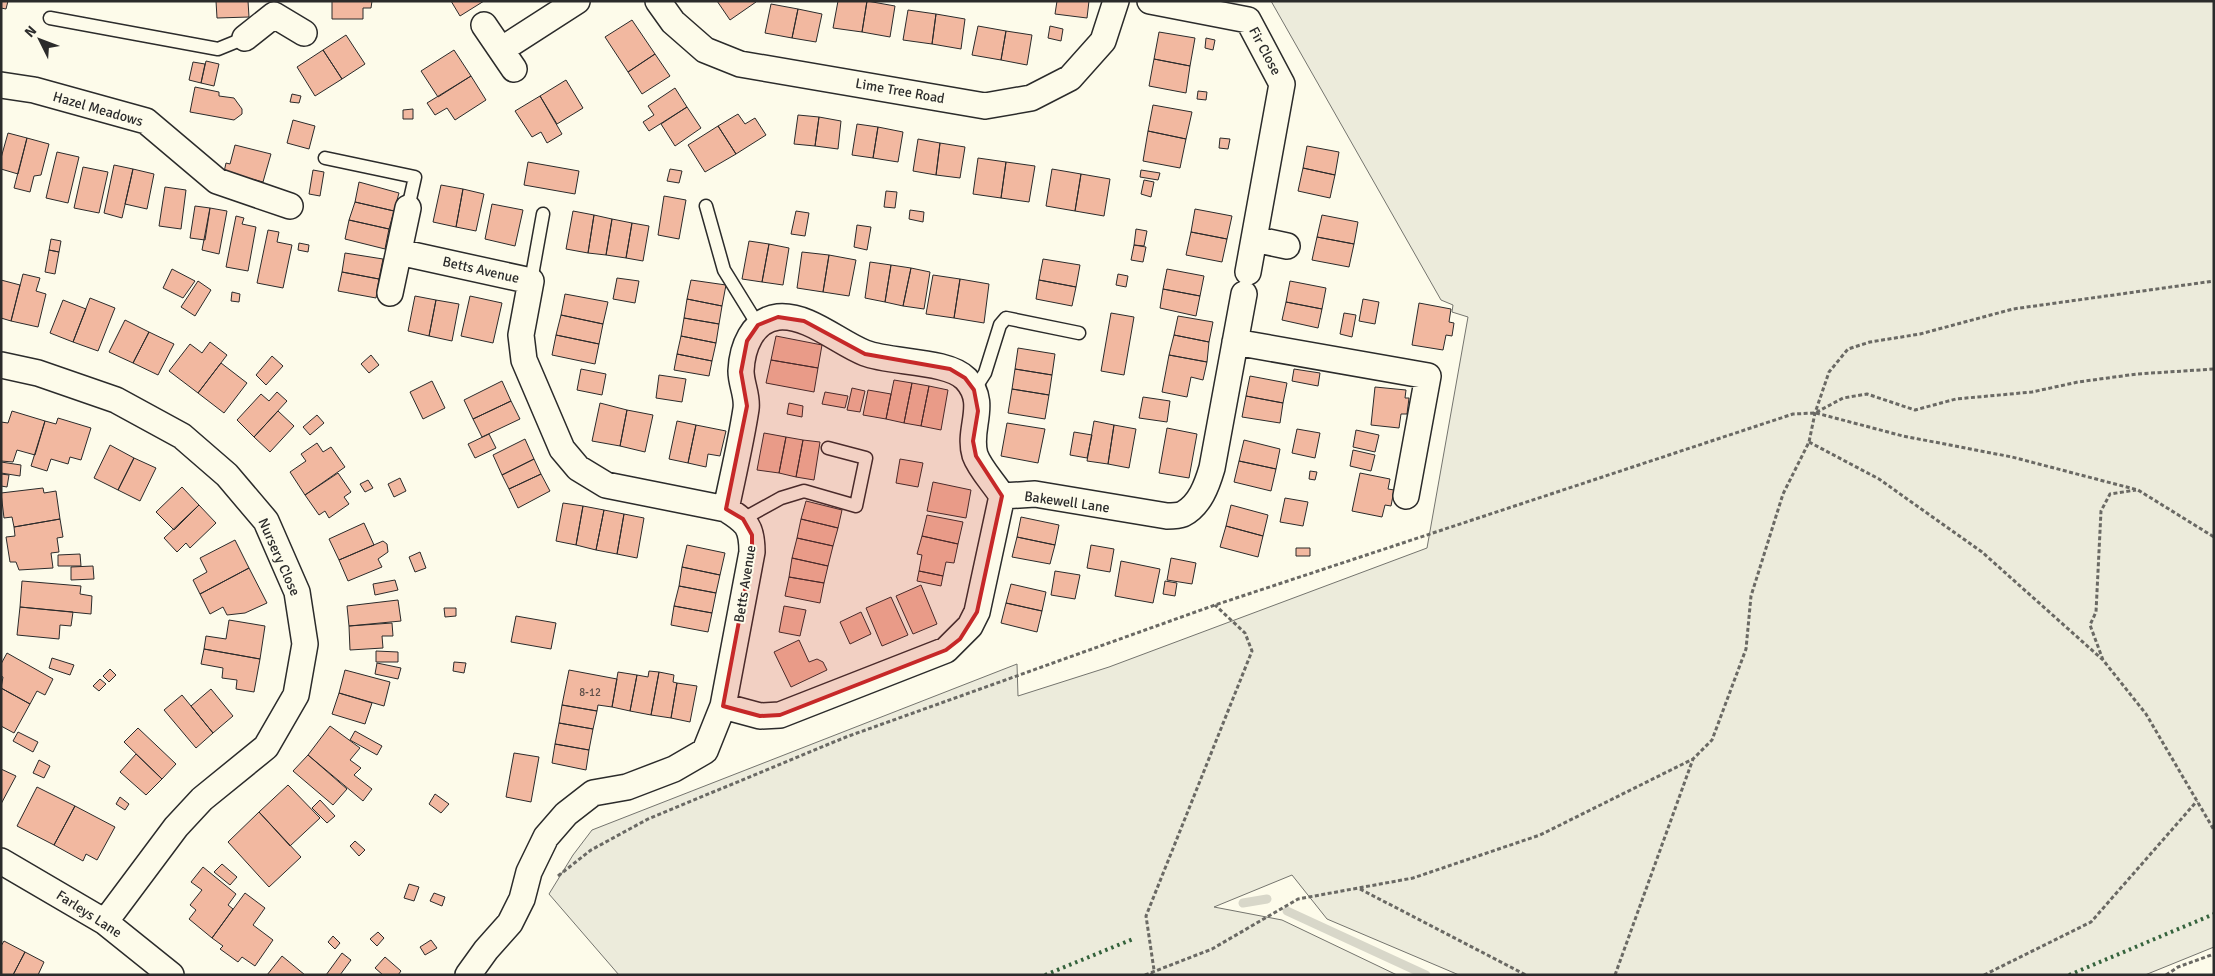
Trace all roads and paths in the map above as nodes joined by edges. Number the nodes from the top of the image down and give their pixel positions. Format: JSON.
{"nodes":[{"id":1,"x":577,"y":1,"type":"edge"},
{"id":2,"x":658,"y":1,"type":"edge"},
{"id":3,"x":1116,"y":1,"type":"edge"},
{"id":4,"x":1150,"y":1,"type":"edge"},
{"id":5,"x":273,"y":8,"type":"edge"},
{"id":6,"x":50,"y":18,"type":"dead end"},
{"id":7,"x":484,"y":25,"type":"dead end"},
{"id":8,"x":304,"y":33,"type":"dead end"},
{"id":9,"x":245,"y":38,"type":"joint"},
{"id":10,"x":1,"y":85,"type":"edge"},
{"id":11,"x":325,"y":158,"type":"dead end"},
{"id":12,"x":290,"y":206,"type":"dead end"},
{"id":13,"x":706,"y":206,"type":"dead end"},
{"id":14,"x":408,"y":208,"type":"joint"},
{"id":15,"x":543,"y":214,"type":"dead end"},
{"id":16,"x":1254,"y":239,"type":"junction"},
{"id":17,"x":1287,"y":246,"type":"dead end"},
{"id":18,"x":399,"y":252,"type":"junction"},
{"id":19,"x":2214,"y":281,"type":"edge"},
{"id":20,"x":531,"y":282,"type":"junction"},
{"id":21,"x":1246,"y":283,"type":"joint"},
{"id":22,"x":390,"y":293,"type":"dead end"},
{"id":23,"x":758,"y":325,"type":"junction"},
{"id":24,"x":1079,"y":333,"type":"dead end"},
{"id":25,"x":1235,"y":342,"type":"junction"},
{"id":26,"x":1,"y":365,"type":"edge"},
{"id":27,"x":2214,"y":369,"type":"edge"},
{"id":28,"x":974,"y":390,"type":"junction"},
{"id":29,"x":1816,"y":412,"type":"junction"},
{"id":30,"x":1809,"y":442,"type":"junction"},
{"id":31,"x":828,"y":448,"type":"dead end"},
{"id":32,"x":2138,"y":490,"type":"junction"},
{"id":33,"x":1002,"y":496,"type":"junction"},
{"id":34,"x":1406,"y":496,"type":"dead end"},
{"id":35,"x":735,"y":514,"type":"junction"},
{"id":36,"x":2214,"y":536,"type":"edge"},
{"id":37,"x":1215,"y":605,"type":"junction"},
{"id":38,"x":2103,"y":660,"type":"junction"},
{"id":39,"x":723,"y":706,"type":"junction"},
{"id":40,"x":1693,"y":759,"type":"junction"},
{"id":41,"x":2197,"y":801,"type":"junction"},
{"id":42,"x":2214,"y":830,"type":"edge"},
{"id":43,"x":1,"y":861,"type":"edge"},
{"id":44,"x":1359,"y":889,"type":"junction"},
{"id":45,"x":522,"y":899,"type":"junction"},
{"id":46,"x":105,"y":922,"type":"junction"},
{"id":47,"x":2214,"y":954,"type":"edge"},
{"id":48,"x":155,"y":970,"type":"edge"},
{"id":49,"x":1154,"y":970,"type":"junction"},
{"id":50,"x":468,"y":975,"type":"edge"},
{"id":51,"x":1145,"y":975,"type":"edge"},
{"id":52,"x":1151,"y":975,"type":"edge"},
{"id":53,"x":1526,"y":975,"type":"edge"},
{"id":54,"x":1615,"y":975,"type":"edge"},
{"id":55,"x":1984,"y":975,"type":"edge"},
{"id":56,"x":2166,"y":975,"type":"edge"}],
"edges":[{"from":1,"to":7,"type":"street"},
{"from":2,"to":3,"type":"street","name":"Lime Tree Road"},
{"from":4,"to":16,"type":"street","name":"Fir Close"},
{"from":5,"to":8,"type":"street"},
{"from":5,"to":9,"type":"street"},
{"from":6,"to":9,"type":"lane"},
{"from":10,"to":12,"type":"street","name":"Hazel Meadows"},
{"from":11,"to":14,"type":"lane"},
{"from":13,"to":23,"type":"lane"},
{"from":14,"to":18,"type":"street"},
{"from":15,"to":20,"type":"lane"},
{"from":16,"to":17,"type":"street"},
{"from":16,"to":21,"type":"street","name":"Fir Close"},
{"from":18,"to":20,"type":"street","name":"Betts Avenue"},
{"from":18,"to":22,"type":"street"},
{"from":19,"to":29,"type":"path"},
{"from":20,"to":35,"type":"street","name":"Betts Avenue"},
{"from":21,"to":25,"type":"street","name":"Bakewell Lane"},
{"from":23,"to":28,"type":"street"},
{"from":23,"to":35,"type":"street"},
{"from":24,"to":28,"type":"lane"},
{"from":25,"to":33,"type":"street","name":"Bakewell Lane"},
{"from":25,"to":34,"type":"street"},
{"from":26,"to":46,"type":"street","name":"Nursery Close"},
{"from":27,"to":29,"type":"path"},
{"from":28,"to":33,"type":"street"},
{"from":29,"to":30,"type":"path"},
{"from":29,"to":32,"type":"path"},
{"from":29,"to":37,"type":"path"},
{"from":30,"to":38,"type":"path"},
{"from":30,"to":40,"type":"path"},
{"from":31,"to":35,"type":"lane"},
{"from":32,"to":36,"type":"path"},
{"from":32,"to":38,"type":"path"},
{"from":33,"to":39,"type":"street"},
{"from":35,"to":39,"type":"street","name":"Betts Avenue"},
{"from":37,"to":45,"type":"path"},
{"from":37,"to":49,"type":"path"},
{"from":38,"to":41,"type":"path"},
{"from":39,"to":45,"type":"street","name":"Betts Avenue"},
{"from":40,"to":44,"type":"path"},
{"from":40,"to":54,"type":"path"},
{"from":41,"to":42,"type":"path"},
{"from":41,"to":55,"type":"path"},
{"from":43,"to":46,"type":"street","name":"Farleys Lane"},
{"from":44,"to":49,"type":"path"},
{"from":44,"to":53,"type":"path"},
{"from":45,"to":50,"type":"street","name":"Betts Avenue"},
{"from":46,"to":48,"type":"street","name":"Farleys Lane"},
{"from":47,"to":56,"type":"path"},
{"from":49,"to":51,"type":"path"},
{"from":49,"to":52,"type":"path"}]}
